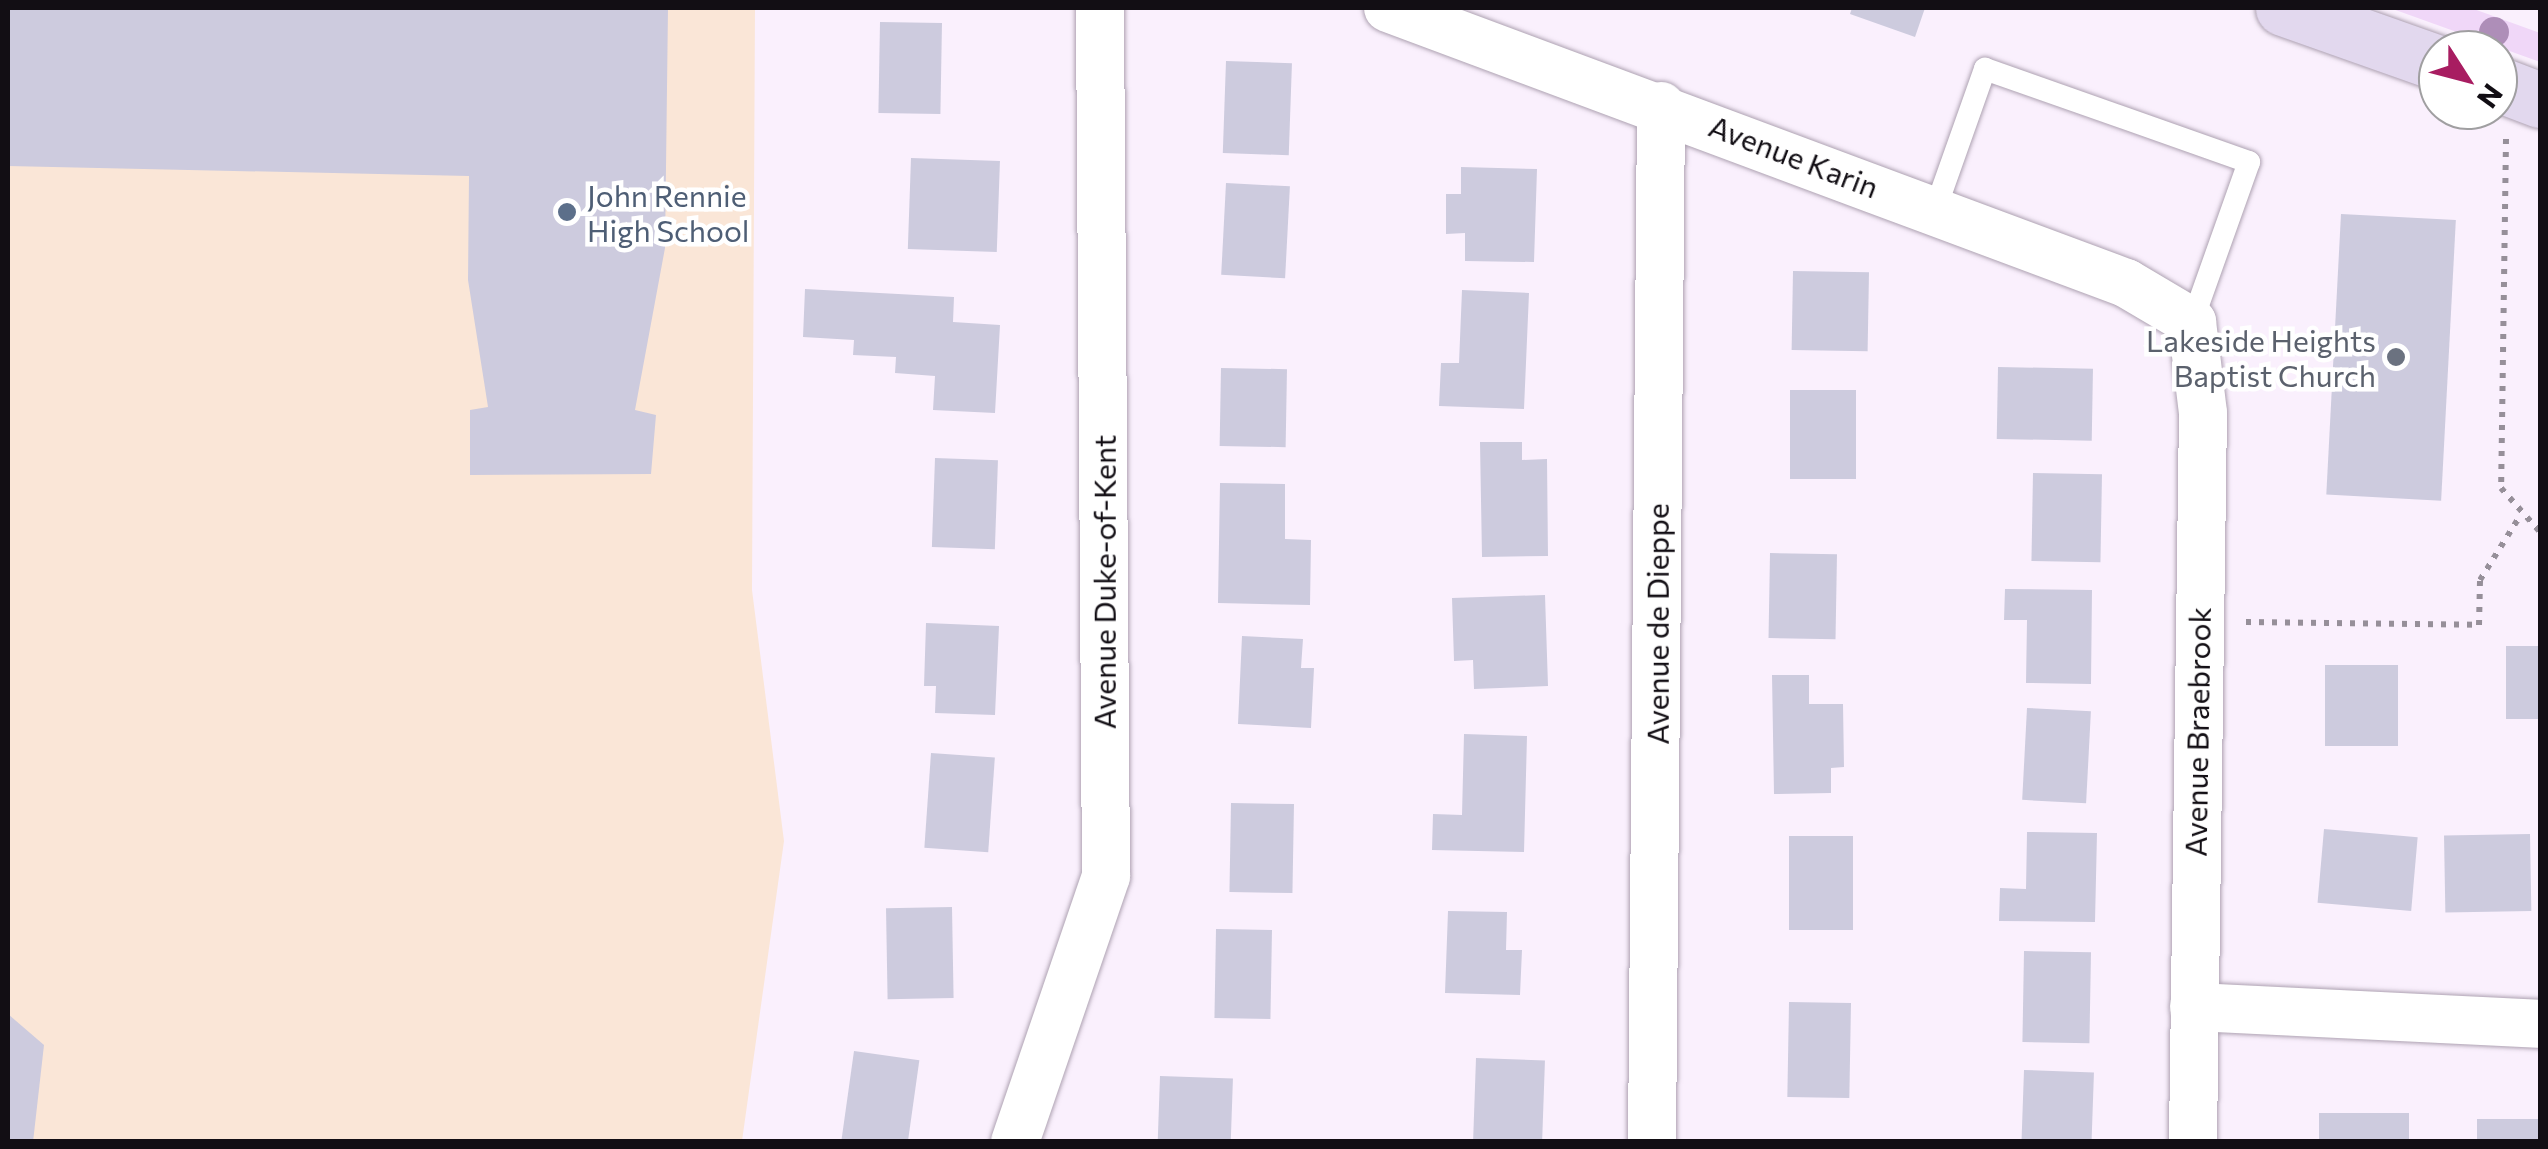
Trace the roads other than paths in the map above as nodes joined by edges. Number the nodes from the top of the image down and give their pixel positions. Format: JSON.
{"nodes":[{"id":1,"x":1100,"y":8,"type":"edge"},
{"id":2,"x":1388,"y":8,"type":"edge"},
{"id":3,"x":2283,"y":8,"type":"edge"},
{"id":4,"x":2418,"y":56,"type":"edge"},
{"id":5,"x":1661,"y":106,"type":"junction"},
{"id":6,"x":1935,"y":210,"type":"junction"},
{"id":7,"x":2192,"y":322,"type":"junction"},
{"id":8,"x":2194,"y":1006,"type":"junction"},
{"id":9,"x":2540,"y":1024,"type":"edge"},
{"id":10,"x":1015,"y":1142,"type":"edge"},
{"id":11,"x":1652,"y":1142,"type":"edge"},
{"id":12,"x":2193,"y":1142,"type":"edge"}],
"edges":[{"from":1,"to":10,"type":"street","name":"Avenue Duke-of-Kent"},
{"from":2,"to":5,"type":"street","name":"Avenue Karin"},
{"from":3,"to":4,"type":"main road"},
{"from":5,"to":6,"type":"street","name":"Avenue Karin"},
{"from":5,"to":11,"type":"street","name":"Avenue de Dieppe"},
{"from":6,"to":7,"type":"street","name":"Avenue Karin"},
{"from":6,"to":7,"type":"lane"},
{"from":7,"to":8,"type":"street","name":"Avenue Braebrook"},
{"from":8,"to":9,"type":"street"},
{"from":8,"to":12,"type":"street","name":"Avenue Braebrook"}]}
